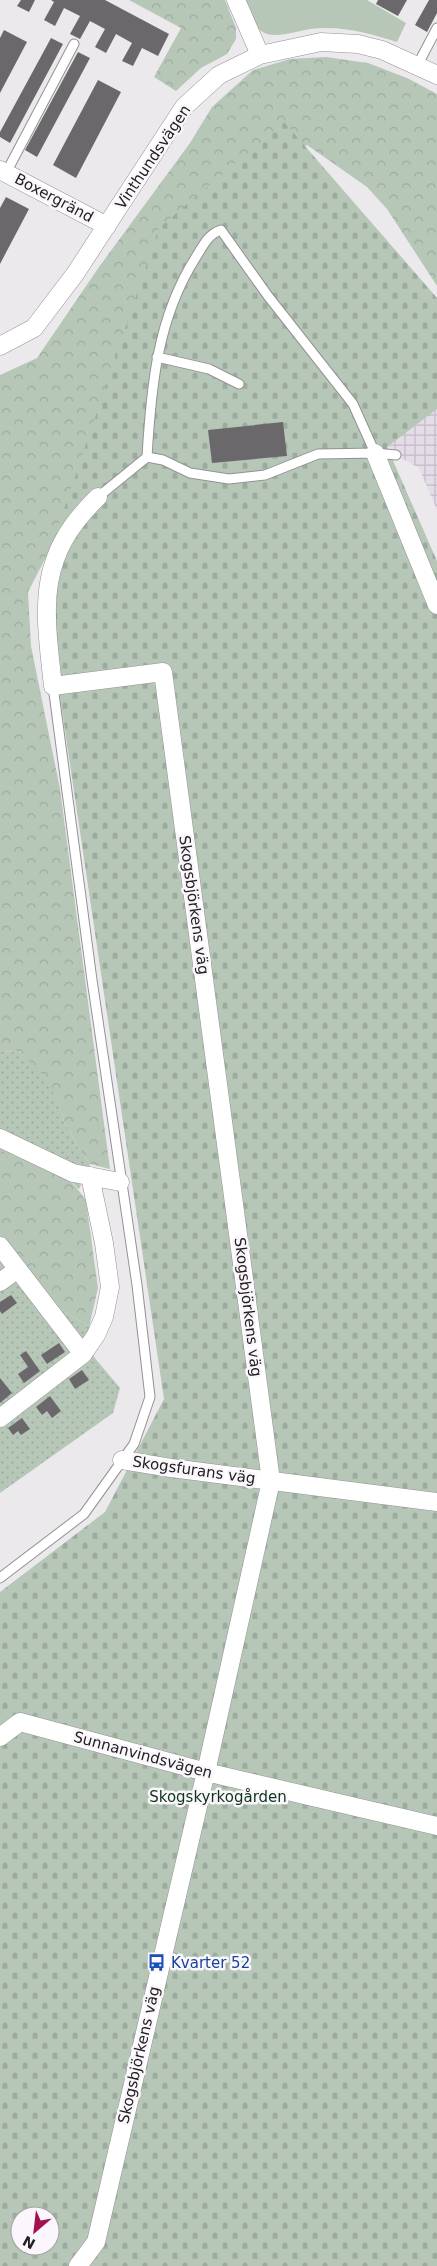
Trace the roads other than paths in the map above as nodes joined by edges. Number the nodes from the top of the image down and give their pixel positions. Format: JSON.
{"nodes":[{"id":1,"x":236,"y":0,"type":"edge"},
{"id":2,"x":437,"y":28,"type":"edge"},
{"id":3,"x":74,"y":44,"type":"dead end"},
{"id":4,"x":260,"y":55,"type":"junction"},
{"id":5,"x":417,"y":66,"type":"junction"},
{"id":6,"x":437,"y":75,"type":"edge"},
{"id":7,"x":3,"y":171,"type":"edge"},
{"id":8,"x":107,"y":226,"type":"junction"},
{"id":9,"x":0,"y":346,"type":"edge"},
{"id":10,"x":157,"y":357,"type":"junction"},
{"id":11,"x":239,"y":384,"type":"dead end"},
{"id":12,"x":375,"y":453,"type":"junction"},
{"id":13,"x":396,"y":456,"type":"dead end"},
{"id":14,"x":147,"y":457,"type":"junction"},
{"id":15,"x":98,"y":497,"type":"joint"},
{"id":16,"x":437,"y":605,"type":"edge"},
{"id":17,"x":52,"y":686,"type":"junction"},
{"id":18,"x":2,"y":1141,"type":"edge"},
{"id":19,"x":90,"y":1176,"type":"junction"},
{"id":20,"x":120,"y":1182,"type":"junction"},
{"id":21,"x":0,"y":1246,"type":"edge"},
{"id":22,"x":18,"y":1269,"type":"junction"},
{"id":23,"x":0,"y":1282,"type":"edge"},
{"id":24,"x":83,"y":1354,"type":"junction"},
{"id":25,"x":0,"y":1418,"type":"edge"},
{"id":26,"x":122,"y":1460,"type":"junction"},
{"id":27,"x":271,"y":1481,"type":"junction"},
{"id":28,"x":437,"y":1502,"type":"edge"},
{"id":29,"x":0,"y":1578,"type":"edge"},
{"id":30,"x":0,"y":1737,"type":"edge"},
{"id":31,"x":206,"y":1772,"type":"junction"},
{"id":32,"x":437,"y":1826,"type":"edge"},
{"id":33,"x":78,"y":2266,"type":"edge"}],
"edges":[{"from":1,"to":4,"type":"street"},
{"from":2,"to":5,"type":"lane"},
{"from":3,"to":7,"type":"lane"},
{"from":4,"to":5,"type":"street","name":"Vinthundsvägen"},
{"from":4,"to":8,"type":"street","name":"Vinthundsvägen"},
{"from":5,"to":6,"type":"street","name":"Vinthundsvägen"},
{"from":7,"to":8,"type":"street","name":"Boxergränd"},
{"from":8,"to":9,"type":"street","name":"Vinthundsvägen"},
{"from":10,"to":11,"type":"lane"},
{"from":10,"to":12,"type":"lane"},
{"from":10,"to":14,"type":"lane"},
{"from":12,"to":13,"type":"lane"},
{"from":12,"to":14,"type":"lane"},
{"from":12,"to":16,"type":"street"},
{"from":14,"to":15,"type":"lane"},
{"from":15,"to":17,"type":"street"},
{"from":17,"to":20,"type":"lane"},
{"from":17,"to":27,"type":"street","name":"Skogsbjörkens väg"},
{"from":18,"to":19,"type":"street"},
{"from":19,"to":20,"type":"street"},
{"from":19,"to":24,"type":"street"},
{"from":20,"to":26,"type":"lane"},
{"from":21,"to":22,"type":"street"},
{"from":22,"to":23,"type":"street"},
{"from":22,"to":24,"type":"street"},
{"from":24,"to":25,"type":"street"},
{"from":26,"to":27,"type":"street","name":"Skogsfurans väg"},
{"from":26,"to":29,"type":"lane","name":"Skogsfurans väg"},
{"from":27,"to":28,"type":"street","name":"Skogsfurans väg"},
{"from":27,"to":31,"type":"street","name":"Skogsbjörkens väg"},
{"from":30,"to":31,"type":"street","name":"Sunnanvindsvägen"},
{"from":31,"to":32,"type":"street","name":"Sunnanvindsvägen"},
{"from":31,"to":33,"type":"street","name":"Skogsbjörkens väg"}]}
